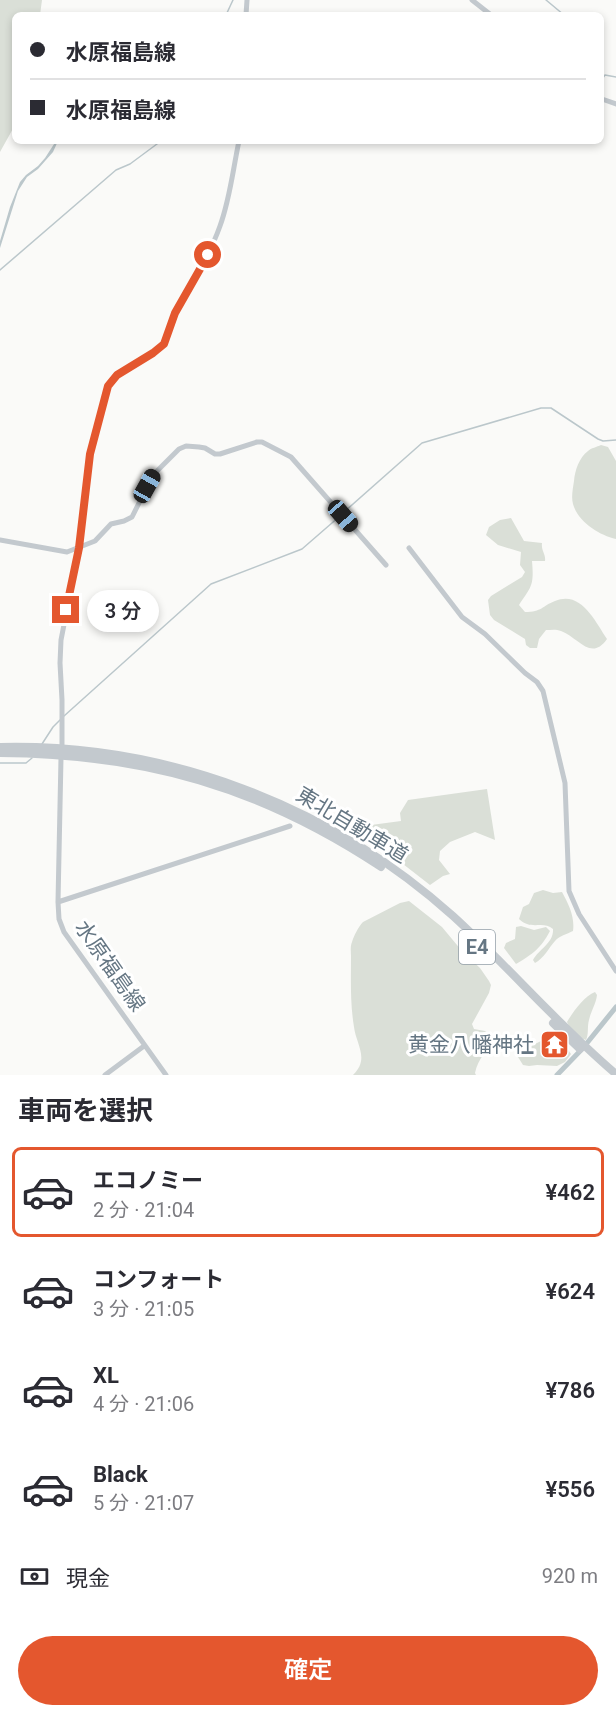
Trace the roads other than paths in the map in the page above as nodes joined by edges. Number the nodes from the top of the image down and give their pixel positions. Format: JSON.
{"nodes":[{"id":1,"x":472,"y":0,"type":"edge"},
{"id":2,"x":487,"y":12,"type":"edge"},
{"id":3,"x":238,"y":144,"type":"edge"},
{"id":4,"x":0,"y":540,"type":"edge"},
{"id":5,"x":79,"y":548,"type":"junction"},
{"id":6,"x":409,"y":548,"type":"dead end"},
{"id":7,"x":386,"y":565,"type":"dead end"},
{"id":8,"x":0,"y":747,"type":"edge"},
{"id":9,"x":35,"y":750,"type":"junction"},
{"id":10,"x":59,"y":752,"type":"junction"},
{"id":11,"x":0,"y":753,"type":"edge"},
{"id":12,"x":290,"y":826,"type":"dead end"},
{"id":13,"x":58,"y":902,"type":"junction"},
{"id":14,"x":616,"y":971,"type":"edge"},
{"id":15,"x":144,"y":1046,"type":"junction"},
{"id":16,"x":588,"y":1052,"type":"junction"},
{"id":17,"x":616,"y":1074,"type":"edge"},
{"id":18,"x":105,"y":1075,"type":"edge"},
{"id":19,"x":166,"y":1075,"type":"edge"},
{"id":20,"x":609,"y":1075,"type":"edge"}],
"edges":[{"from":1,"to":2,"type":"street"},
{"from":3,"to":5,"type":"street","name":"水原福島線"},
{"from":4,"to":5,"type":"street"},
{"from":5,"to":7,"type":"street"},
{"from":5,"to":10,"type":"street","name":"水原福島線"},
{"from":6,"to":14,"type":"street"},
{"from":8,"to":9,"type":"highway","name":"東北自動車道","number":"E4"},
{"from":9,"to":10,"type":"highway","name":"東北自動車道","number":"E4"},
{"from":9,"to":11,"type":"highway","name":"東北自動車道","number":"E4"},
{"from":10,"to":13,"type":"street","name":"水原福島線"},
{"from":10,"to":16,"type":"highway","name":"東北自動車道","number":"E4"},
{"from":12,"to":13,"type":"street"},
{"from":13,"to":15,"type":"street","name":"水原福島線"},
{"from":15,"to":18,"type":"street"},
{"from":15,"to":19,"type":"street","name":"水原福島線"},
{"from":16,"to":17,"type":"highway","name":"東北自動車道","number":"E4"},
{"from":16,"to":20,"type":"highway","name":"東北自動車道","number":"E4"}]}
